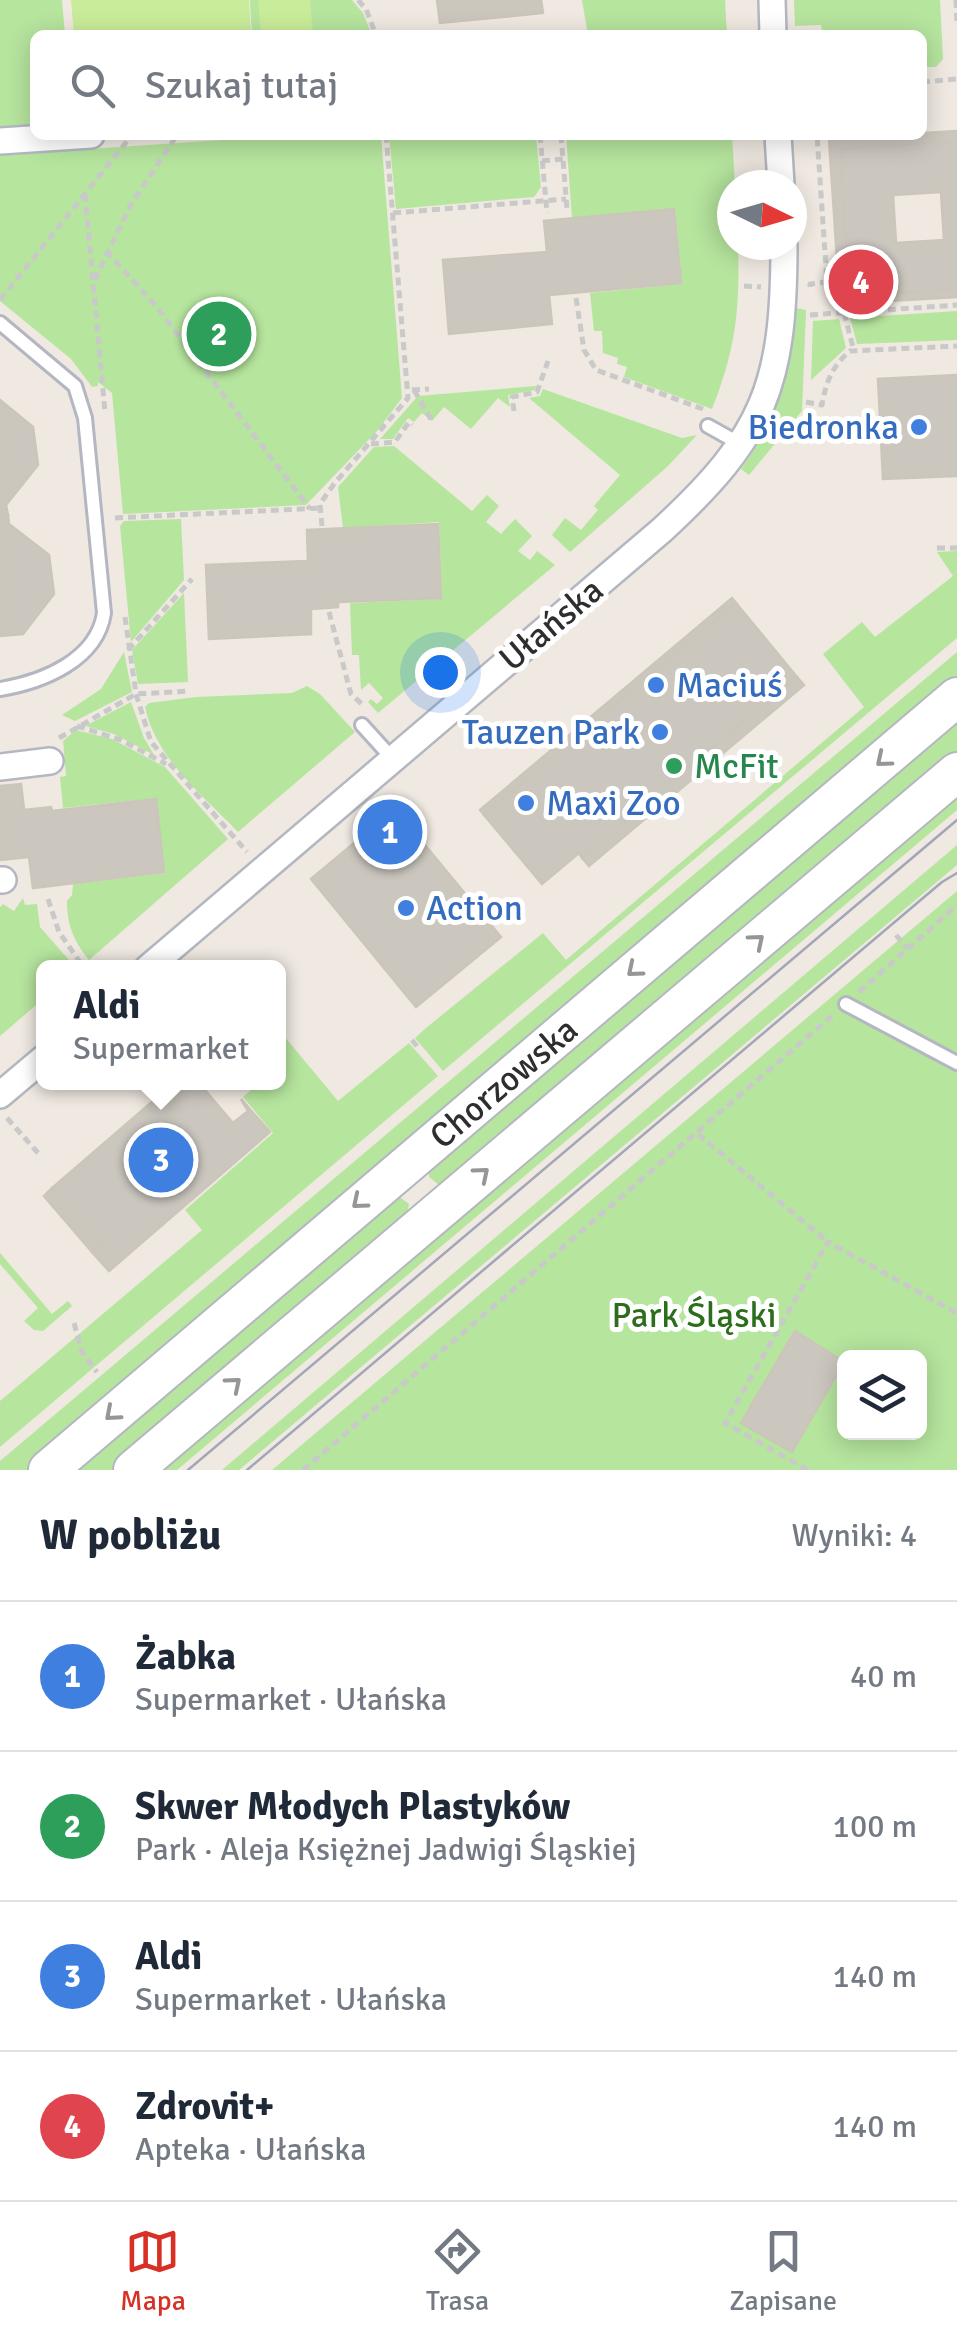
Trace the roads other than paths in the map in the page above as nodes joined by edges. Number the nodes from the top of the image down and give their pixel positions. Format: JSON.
{"nodes":[{"id":1,"x":772,"y":0,"type":"edge"},
{"id":2,"x":773,"y":30,"type":"edge"},
{"id":3,"x":30,"y":139,"type":"edge"},
{"id":4,"x":778,"y":140,"type":"edge"},
{"id":5,"x":0,"y":141,"type":"edge"},
{"id":6,"x":780,"y":170,"type":"edge"},
{"id":7,"x":784,"y":260,"type":"edge"},
{"id":8,"x":0,"y":322,"type":"edge"},
{"id":9,"x":709,"y":419,"type":"road end"},
{"id":10,"x":742,"y":444,"type":"junction"},
{"id":11,"x":0,"y":689,"type":"edge"},
{"id":12,"x":957,"y":697,"type":"edge"},
{"id":13,"x":368,"y":721,"type":"road end"},
{"id":14,"x":392,"y":758,"type":"junction"},
{"id":15,"x":50,"y":762,"type":"road end"},
{"id":16,"x":0,"y":767,"type":"edge"},
{"id":17,"x":957,"y":772,"type":"edge"},
{"id":18,"x":157,"y":960,"type":"edge"},
{"id":19,"x":846,"y":1004,"type":"road end"},
{"id":20,"x":36,"y":1063,"type":"edge"},
{"id":21,"x":957,"y":1063,"type":"edge"},
{"id":22,"x":5,"y":1082,"type":"edge"},
{"id":23,"x":402,"y":1166,"type":"junction"},
{"id":24,"x":437,"y":1212,"type":"junction"},
{"id":25,"x":48,"y":1470,"type":"edge"},
{"id":26,"x":134,"y":1470,"type":"edge"}],
"edges":[{"from":1,"to":2,"type":"street"},
{"from":3,"to":5,"type":"street"},
{"from":4,"to":6,"type":"street"},
{"from":7,"to":10,"type":"street","name":"Ułańska"},
{"from":8,"to":11,"type":"lane"},
{"from":9,"to":10,"type":"lane"},
{"from":10,"to":14,"type":"street","name":"Ułańska"},
{"from":12,"to":23,"type":"main road","name":"Chorzowska","one_way":true},
{"from":13,"to":14,"type":"lane"},
{"from":14,"to":18,"type":"street","name":"Ułańska"},
{"from":15,"to":16,"type":"street"},
{"from":24,"to":17,"type":"main road","name":"Chorzowska","one_way":true},
{"from":19,"to":21,"type":"lane"},
{"from":20,"to":22,"type":"street"},
{"from":23,"to":24,"type":"main road"},
{"from":23,"to":25,"type":"main road","name":"Chorzowska","one_way":true},
{"from":26,"to":24,"type":"main road","name":"Chorzowska","one_way":true}]}
